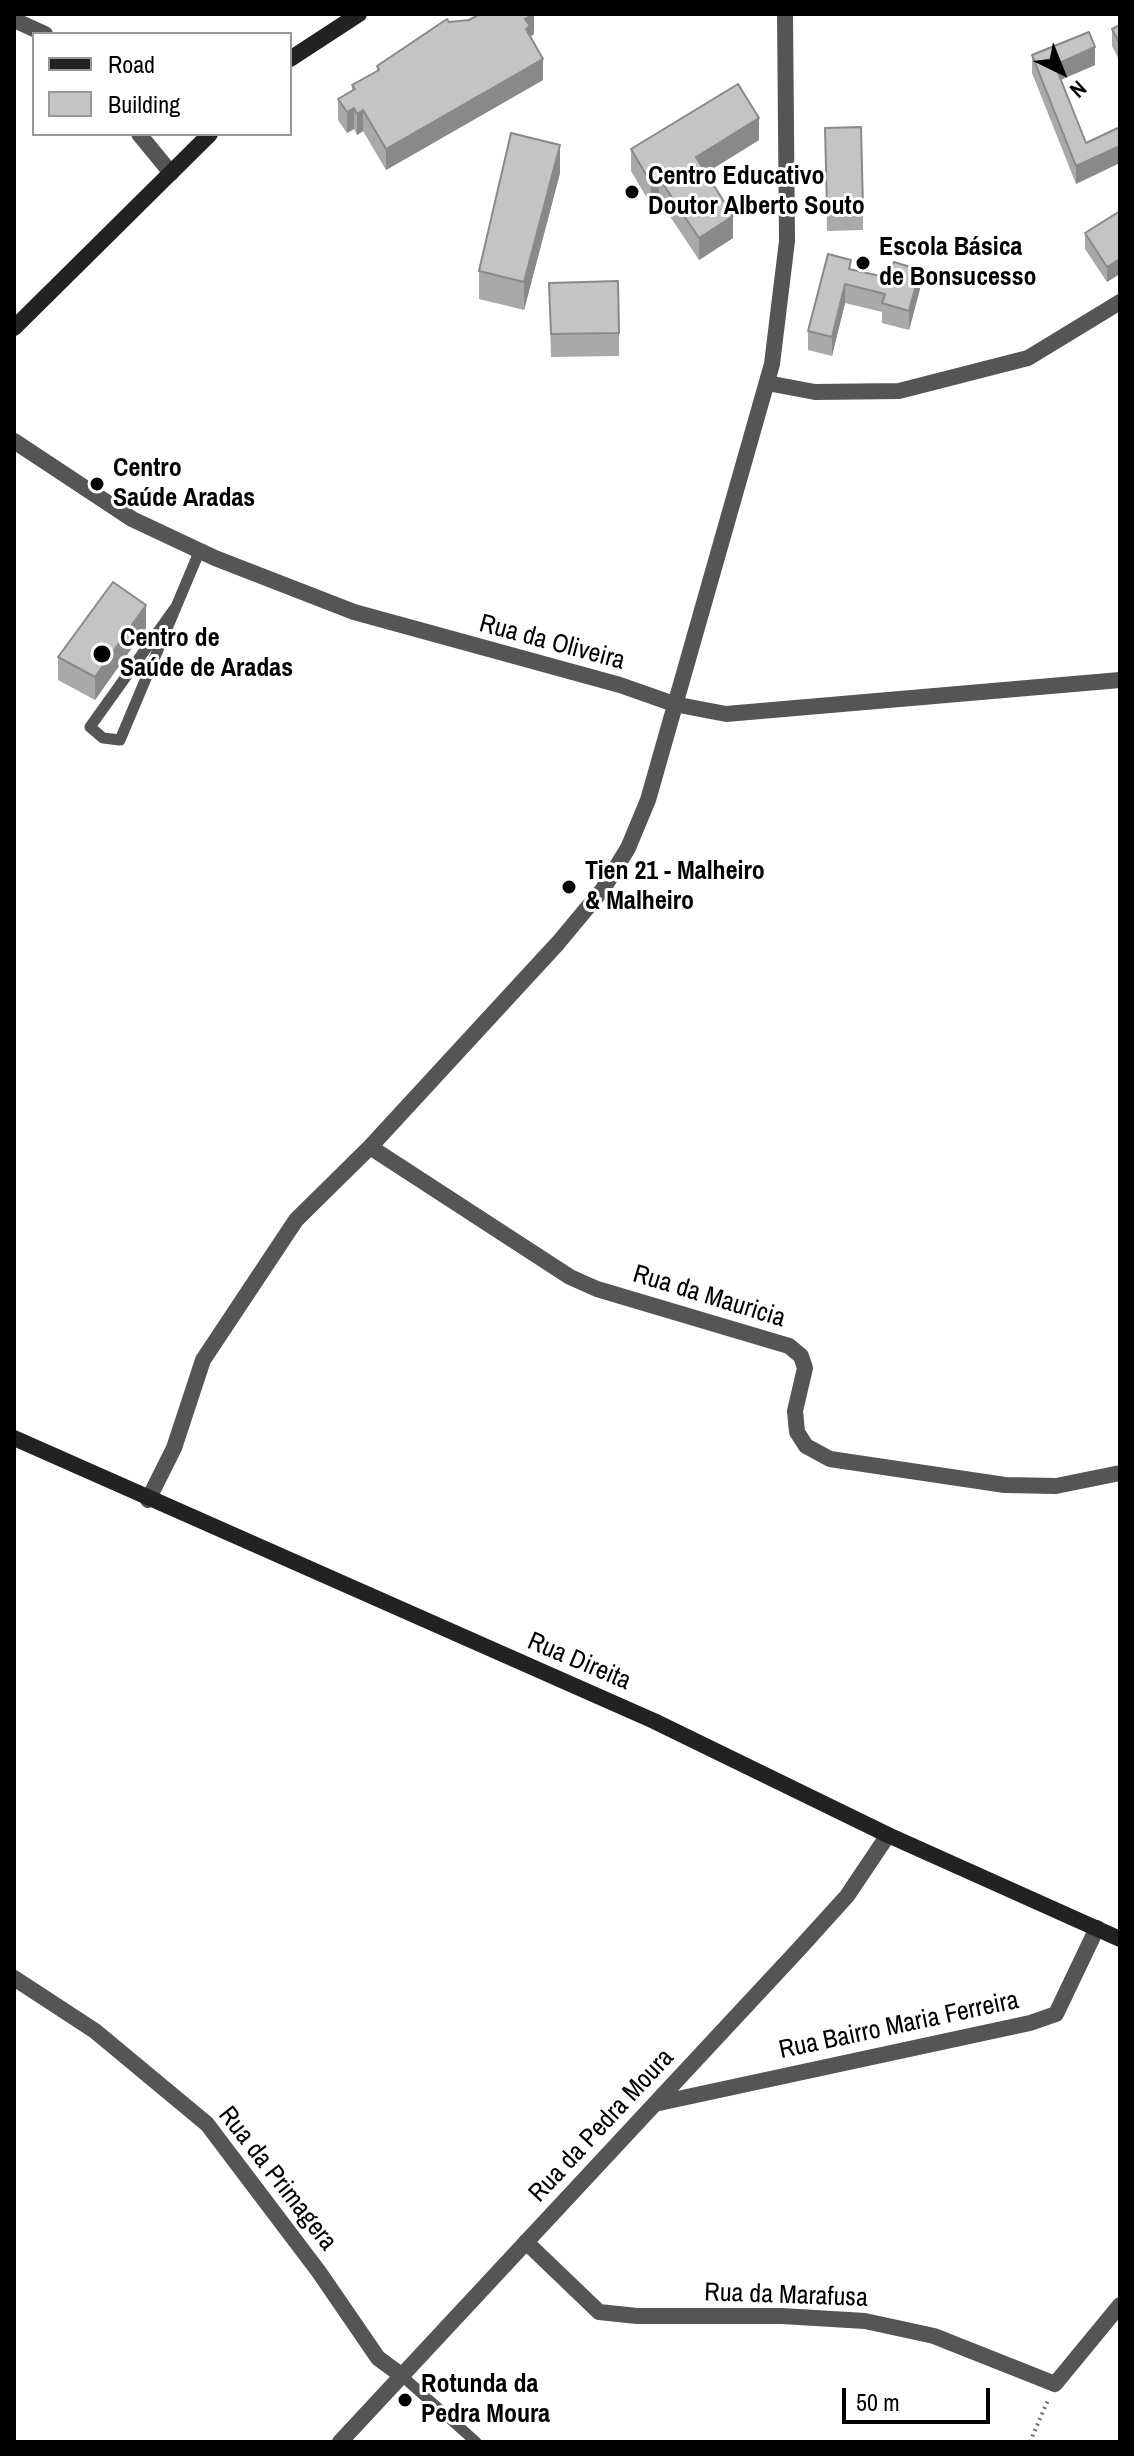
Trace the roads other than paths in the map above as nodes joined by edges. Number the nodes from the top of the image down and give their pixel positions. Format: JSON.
{"nodes":[{"id":1,"x":359,"y":14,"type":"edge"},
{"id":2,"x":785,"y":14,"type":"edge"},
{"id":3,"x":14,"y":20,"type":"edge"},
{"id":4,"x":41,"y":32,"type":"edge"},
{"id":5,"x":292,"y":58,"type":"edge"},
{"id":6,"x":141,"y":136,"type":"edge"},
{"id":7,"x":208,"y":136,"type":"edge"},
{"id":8,"x":171,"y":173,"type":"junction"},
{"id":9,"x":1120,"y":302,"type":"edge"},
{"id":10,"x":14,"y":328,"type":"edge"},
{"id":11,"x":767,"y":383,"type":"junction"},
{"id":12,"x":14,"y":441,"type":"edge"},
{"id":13,"x":200,"y":550,"type":"junction"},
{"id":14,"x":175,"y":608,"type":"junction"},
{"id":15,"x":1120,"y":680,"type":"edge"},
{"id":16,"x":674,"y":704,"type":"junction"},
{"id":17,"x":370,"y":1147,"type":"junction"},
{"id":18,"x":14,"y":1438,"type":"edge"},
{"id":19,"x":1120,"y":1473,"type":"edge"},
{"id":20,"x":148,"y":1500,"type":"junction"},
{"id":21,"x":888,"y":1835,"type":"junction"},
{"id":22,"x":1097,"y":1928,"type":"junction"},
{"id":23,"x":1120,"y":1939,"type":"edge"},
{"id":24,"x":14,"y":1978,"type":"edge"},
{"id":25,"x":659,"y":2103,"type":"junction"},
{"id":26,"x":526,"y":2242,"type":"junction"},
{"id":27,"x":1120,"y":2305,"type":"edge"},
{"id":28,"x":401,"y":2375,"type":"junction"},
{"id":29,"x":340,"y":2442,"type":"edge"},
{"id":30,"x":476,"y":2442,"type":"edge"}],
"edges":[{"from":1,"to":5,"type":"main road"},
{"from":2,"to":11,"type":"street"},
{"from":3,"to":4,"type":"street"},
{"from":6,"to":8,"type":"street"},
{"from":7,"to":8,"type":"main road"},
{"from":8,"to":10,"type":"main road"},
{"from":9,"to":11,"type":"street"},
{"from":11,"to":16,"type":"street"},
{"from":12,"to":13,"type":"street","name":"Rua da Oliveira"},
{"from":13,"to":14,"type":"lane"},
{"from":13,"to":16,"type":"street","name":"Rua da Oliveira"},
{"from":14,"to":14,"type":"lane"},
{"from":15,"to":16,"type":"street","name":"Rua da Oliveira"},
{"from":16,"to":17,"type":"street"},
{"from":17,"to":19,"type":"street","name":"Rua da Mauricia"},
{"from":17,"to":20,"type":"street"},
{"from":18,"to":20,"type":"main road","name":"Rua Direita"},
{"from":20,"to":21,"type":"main road","name":"Rua Direita"},
{"from":21,"to":22,"type":"main road","name":"Rua Direita"},
{"from":21,"to":25,"type":"street","name":"Rua da Pedra Moura"},
{"from":22,"to":23,"type":"main road","name":"Rua Direita"},
{"from":22,"to":25,"type":"street","name":"Rua Bairro Maria Ferreira"},
{"from":24,"to":28,"type":"street","name":"Rua da Primagera"},
{"from":25,"to":26,"type":"street","name":"Rua da Pedra Moura"},
{"from":26,"to":27,"type":"street","name":"Rua da Marafusa"},
{"from":26,"to":28,"type":"street","name":"Rua da Pedra Moura"},
{"from":28,"to":29,"type":"street","name":"Rua da Pedra Moura"},
{"from":28,"to":30,"type":"lane"}]}
